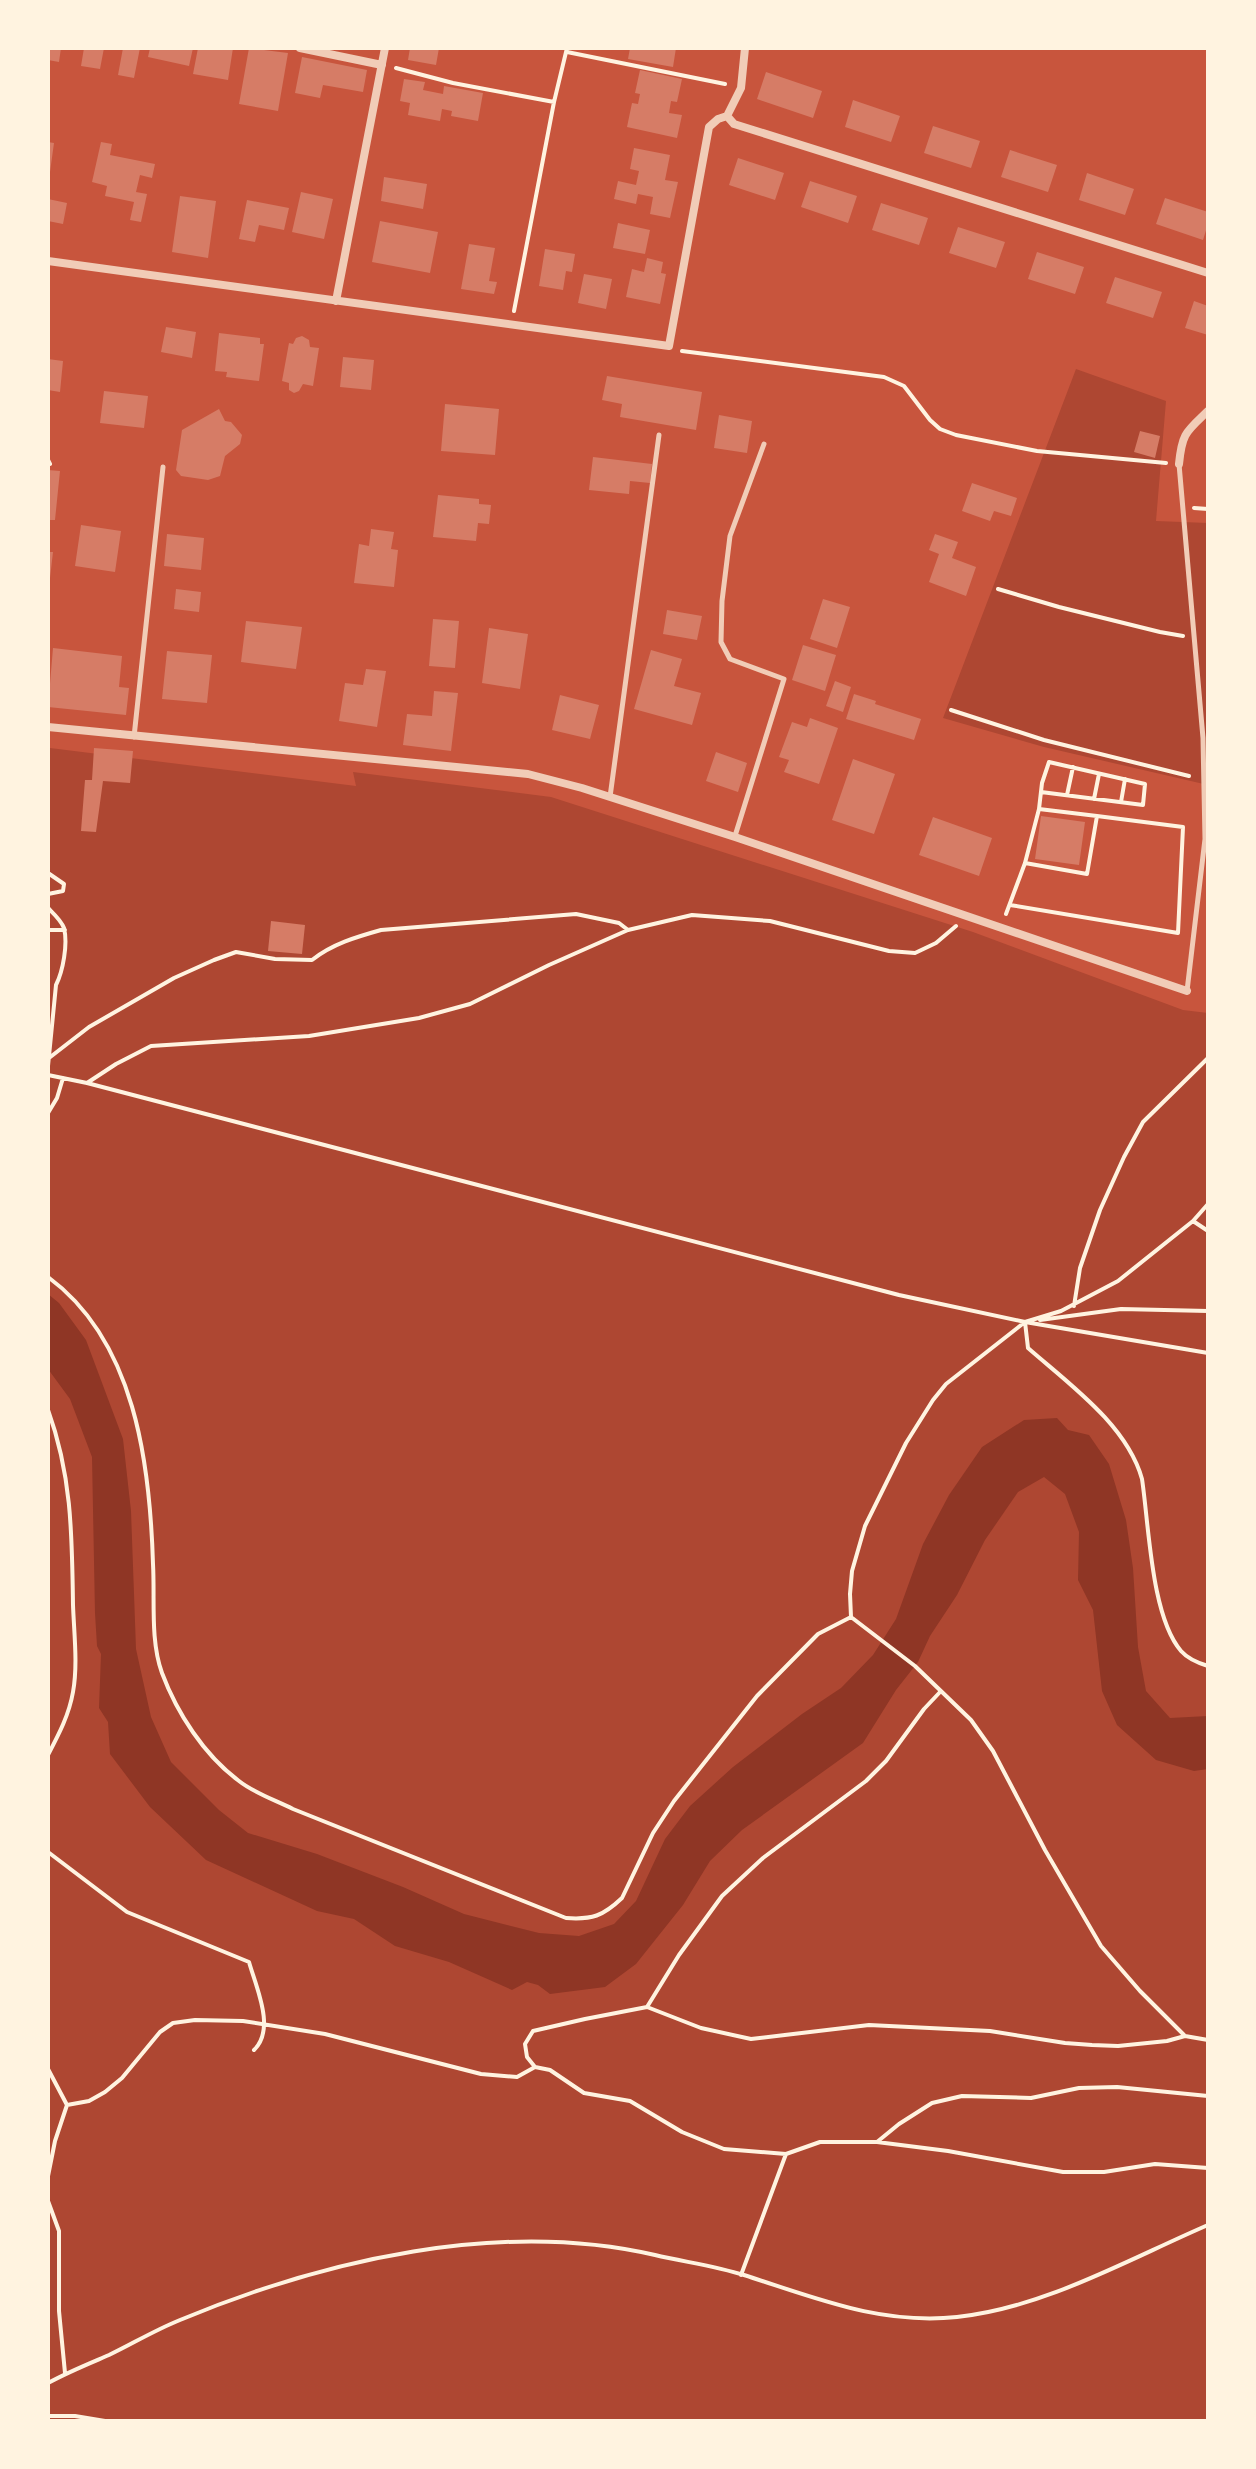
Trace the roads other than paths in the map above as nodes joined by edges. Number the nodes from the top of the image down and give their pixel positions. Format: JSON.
{"nodes":[{"id":1,"x":300,"y":48,"type":"edge"},
{"id":2,"x":385,"y":48,"type":"edge"},
{"id":3,"x":745,"y":48,"type":"edge"},
{"id":4,"x":382,"y":65,"type":"junction"},
{"id":5,"x":727,"y":116,"type":"junction"},
{"id":6,"x":48,"y":261,"type":"edge"},
{"id":7,"x":1208,"y":273,"type":"edge"},
{"id":8,"x":336,"y":301,"type":"junction"},
{"id":9,"x":1208,"y":411,"type":"edge"},
{"id":10,"x":659,"y":435,"type":"dead end"},
{"id":11,"x":764,"y":444,"type":"dead end"},
{"id":12,"x":1179,"y":464,"type":"joint"},
{"id":13,"x":163,"y":467,"type":"dead end"},
{"id":14,"x":48,"y":727,"type":"edge"},
{"id":15,"x":134,"y":737,"type":"junction"},
{"id":16,"x":610,"y":797,"type":"junction"},
{"id":17,"x":735,"y":837,"type":"junction"},
{"id":18,"x":1187,"y":991,"type":"joint"}],
"edges":[{"from":1,"to":4,"type":"street"},
{"from":2,"to":4,"type":"street"},
{"from":3,"to":5,"type":"street"},
{"from":4,"to":8,"type":"street"},
{"from":5,"to":7,"type":"street"},
{"from":5,"to":8,"type":"street"},
{"from":6,"to":8,"type":"street"},
{"from":9,"to":12,"type":"street"},
{"from":10,"to":16,"type":"lane"},
{"from":11,"to":17,"type":"lane"},
{"from":12,"to":18,"type":"lane"},
{"from":13,"to":15,"type":"lane"},
{"from":14,"to":15,"type":"street"},
{"from":15,"to":16,"type":"street"},
{"from":16,"to":17,"type":"street"},
{"from":17,"to":18,"type":"street"}]}
